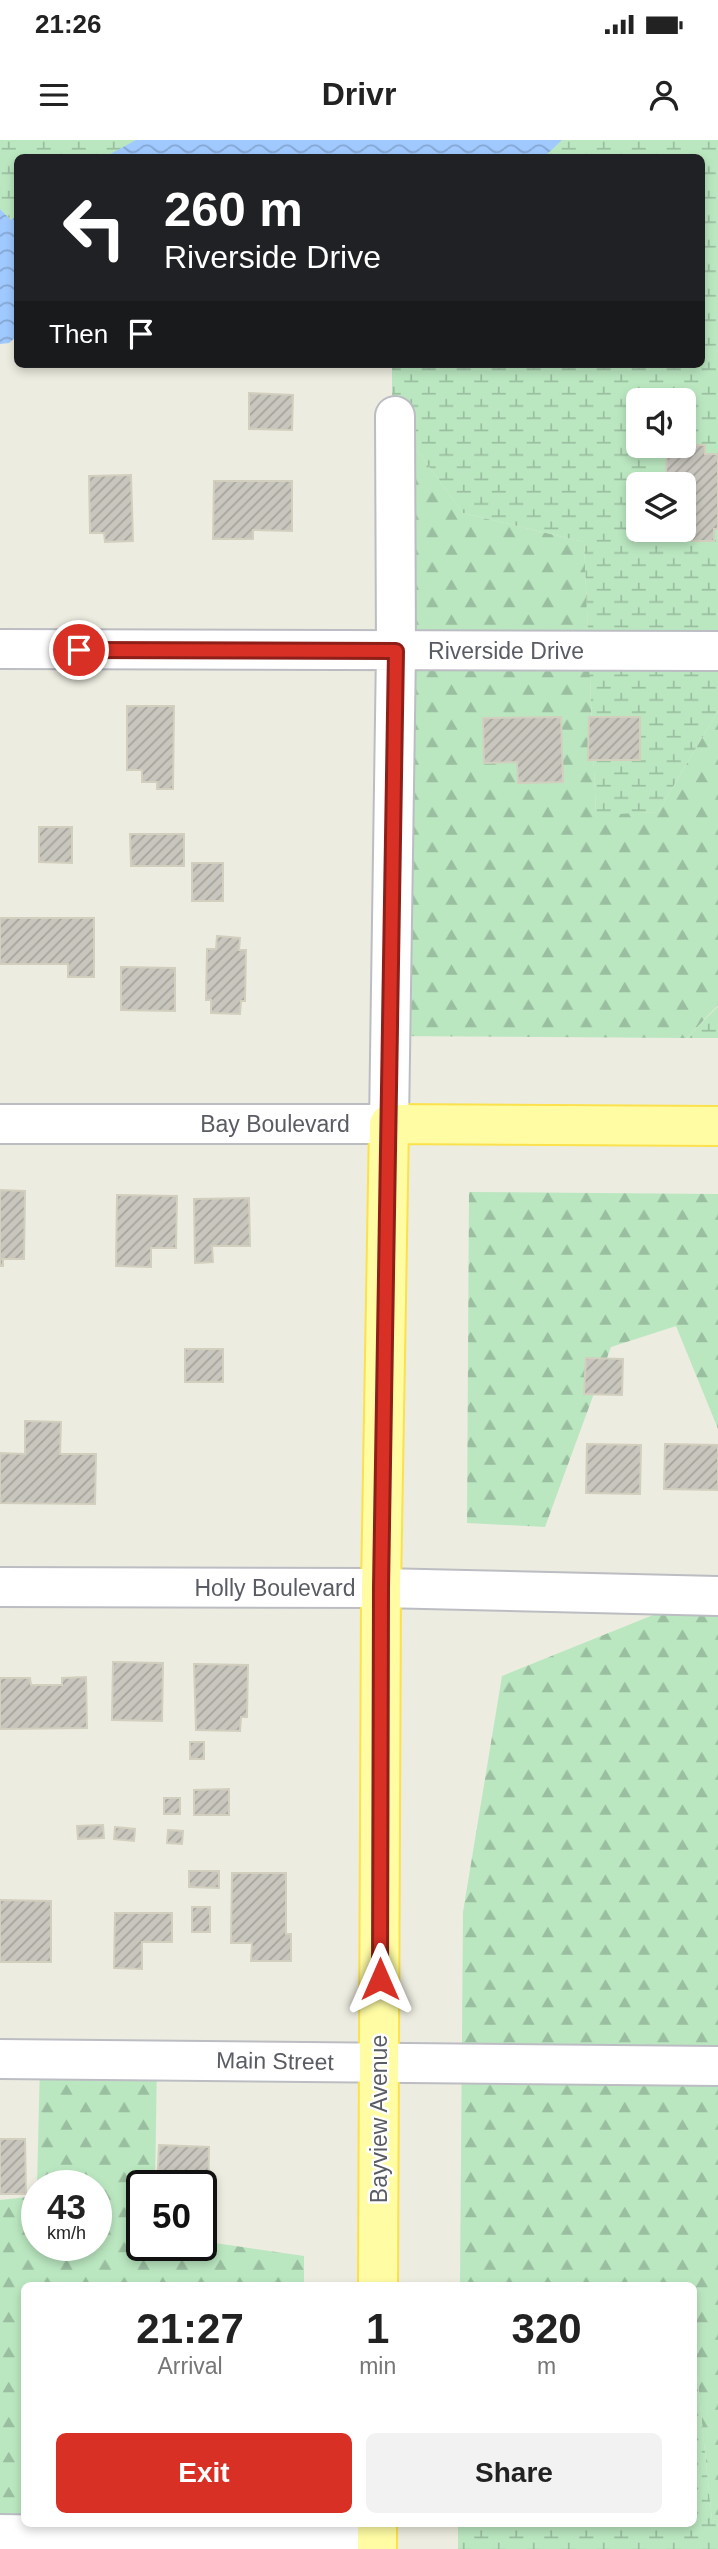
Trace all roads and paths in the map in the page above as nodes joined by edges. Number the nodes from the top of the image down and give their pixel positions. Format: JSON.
{"nodes":[{"id":1,"x":395,"y":416,"type":"dead end"},
{"id":2,"x":0,"y":649,"type":"edge"},
{"id":3,"x":396,"y":651,"type":"junction"},
{"id":4,"x":718,"y":651,"type":"edge"},
{"id":5,"x":0,"y":1124,"type":"edge"},
{"id":6,"x":389,"y":1124,"type":"junction"},
{"id":7,"x":718,"y":1126,"type":"edge"},
{"id":8,"x":0,"y":1587,"type":"edge"},
{"id":9,"x":381,"y":1588,"type":"junction"},
{"id":10,"x":718,"y":1596,"type":"edge"},
{"id":11,"x":0,"y":2059,"type":"edge"},
{"id":12,"x":380,"y":2062,"type":"junction"},
{"id":13,"x":718,"y":2066,"type":"edge"},
{"id":14,"x":378,"y":2282,"type":"edge"},
{"id":15,"x":0,"y":2534,"type":"edge"},
{"id":16,"x":377,"y":2538,"type":"edge"}],
"edges":[{"from":1,"to":3,"type":"street","name":"Bayview Avenue"},
{"from":2,"to":3,"type":"street","name":"Riverside Drive"},
{"from":3,"to":4,"type":"street","name":"Riverside Drive"},
{"from":3,"to":6,"type":"street","name":"Bayview Avenue"},
{"from":5,"to":6,"type":"street","name":"Bay Boulevard"},
{"from":6,"to":7,"type":"main road","name":"Bay Boulevard"},
{"from":6,"to":9,"type":"main road","name":"Bayview Avenue"},
{"from":8,"to":9,"type":"street","name":"Holly Boulevard"},
{"from":9,"to":10,"type":"street","name":"Holly Boulevard"},
{"from":9,"to":12,"type":"main road","name":"Bayview Avenue"},
{"from":11,"to":12,"type":"street","name":"Main Street"},
{"from":12,"to":13,"type":"street","name":"Main Street"},
{"from":12,"to":14,"type":"main road","name":"Bayview Avenue"},
{"from":15,"to":16,"type":"street"}]}
